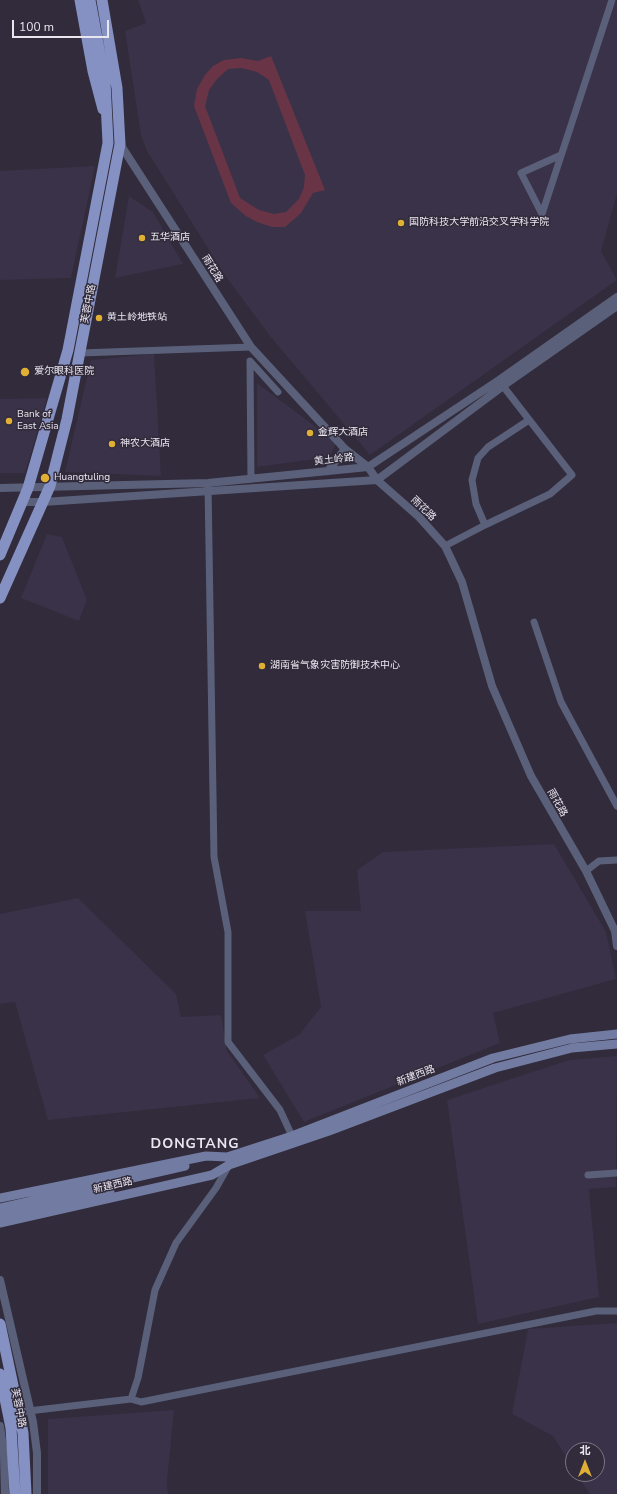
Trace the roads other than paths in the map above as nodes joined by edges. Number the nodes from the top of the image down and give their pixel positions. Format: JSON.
{"nodes":[{"id":1,"x":80,"y":0,"type":"edge"},
{"id":2,"x":90,"y":0,"type":"edge"},
{"id":3,"x":102,"y":0,"type":"edge"},
{"id":4,"x":612,"y":0,"type":"edge"},
{"id":5,"x":107,"y":120,"type":"junction"},
{"id":6,"x":120,"y":144,"type":"junction"},
{"id":7,"x":562,"y":155,"type":"junction"},
{"id":8,"x":617,"y":297,"type":"edge"},
{"id":9,"x":617,"y":306,"type":"edge"},
{"id":10,"x":251,"y":347,"type":"junction"},
{"id":11,"x":80,"y":353,"type":"junction"},
{"id":12,"x":503,"y":386,"type":"junction"},
{"id":13,"x":278,"y":392,"type":"dead end"},
{"id":14,"x":529,"y":420,"type":"junction"},
{"id":15,"x":345,"y":450,"type":"junction"},
{"id":16,"x":368,"y":467,"type":"junction"},
{"id":17,"x":328,"y":471,"type":"junction"},
{"id":18,"x":251,"y":479,"type":"junction"},
{"id":19,"x":377,"y":480,"type":"junction"},
{"id":20,"x":50,"y":486,"type":"junction"},
{"id":21,"x":209,"y":487,"type":"junction"},
{"id":22,"x":0,"y":488,"type":"edge"},
{"id":23,"x":28,"y":488,"type":"junction"},
{"id":24,"x":22,"y":502,"type":"junction"},
{"id":25,"x":43,"y":502,"type":"junction"},
{"id":26,"x":485,"y":524,"type":"junction"},
{"id":27,"x":445,"y":546,"type":"junction"},
{"id":28,"x":0,"y":555,"type":"edge"},
{"id":29,"x":0,"y":598,"type":"edge"},
{"id":30,"x":534,"y":622,"type":"dead end"},
{"id":31,"x":617,"y":806,"type":"edge"},
{"id":32,"x":617,"y":860,"type":"edge"},
{"id":33,"x":586,"y":871,"type":"junction"},
{"id":34,"x":617,"y":946,"type":"edge"},
{"id":35,"x":617,"y":1034,"type":"edge"},
{"id":36,"x":617,"y":1044,"type":"edge"},
{"id":37,"x":292,"y":1136,"type":"junction"},
{"id":38,"x":228,"y":1161,"type":"junction"},
{"id":39,"x":617,"y":1173,"type":"edge"},
{"id":40,"x":588,"y":1175,"type":"dead end"},
{"id":41,"x":0,"y":1198,"type":"edge"},
{"id":42,"x":0,"y":1208,"type":"edge"},
{"id":43,"x":0,"y":1216,"type":"edge"},
{"id":44,"x":0,"y":1223,"type":"edge"},
{"id":45,"x":0,"y":1280,"type":"edge"},
{"id":46,"x":617,"y":1311,"type":"edge"},
{"id":47,"x":0,"y":1324,"type":"edge"},
{"id":48,"x":0,"y":1374,"type":"edge"},
{"id":49,"x":131,"y":1398,"type":"junction"},
{"id":50,"x":25,"y":1411,"type":"junction"},
{"id":51,"x":0,"y":1426,"type":"edge"},
{"id":52,"x":5,"y":1494,"type":"edge"},
{"id":53,"x":15,"y":1494,"type":"edge"},
{"id":54,"x":26,"y":1494,"type":"edge"},
{"id":55,"x":37,"y":1494,"type":"edge"}],
"edges":[{"from":1,"to":5,"type":"main road"},
{"from":2,"to":5,"type":"main road","name":"芙蓉中路"},
{"from":3,"to":6,"type":"main road","name":"芙蓉中路"},
{"from":4,"to":7,"type":"street"},
{"from":5,"to":23,"type":"main road","name":"芙蓉中路"},
{"from":6,"to":10,"type":"street","name":"雨花路"},
{"from":6,"to":11,"type":"main road","name":"芙蓉中路"},
{"from":7,"to":7,"type":"street"},
{"from":8,"to":16,"type":"street","name":"黄土岭路"},
{"from":9,"to":12,"type":"street"},
{"from":10,"to":11,"type":"street"},
{"from":10,"to":15,"type":"street","name":"雨花路"},
{"from":11,"to":20,"type":"main road","name":"芙蓉中路"},
{"from":12,"to":14,"type":"street"},
{"from":12,"to":19,"type":"street"},
{"from":13,"to":18,"type":"street"},
{"from":14,"to":26,"type":"street"},
{"from":14,"to":26,"type":"street"},
{"from":15,"to":16,"type":"street","name":"雨花路"},
{"from":15,"to":17,"type":"street"},
{"from":16,"to":17,"type":"street","name":"黄土岭路"},
{"from":16,"to":19,"type":"street","name":"雨花路"},
{"from":17,"to":18,"type":"street","name":"黄土岭路"},
{"from":18,"to":21,"type":"street","name":"黄土岭路"},
{"from":19,"to":21,"type":"street","name":"黄土岭路"},
{"from":19,"to":27,"type":"street","name":"雨花路"},
{"from":20,"to":21,"type":"street","name":"黄土岭路"},
{"from":20,"to":23,"type":"street","name":"黄土岭路"},
{"from":20,"to":25,"type":"main road","name":"芙蓉中路"},
{"from":21,"to":25,"type":"street","name":"黄土岭路"},
{"from":21,"to":37,"type":"street"},
{"from":22,"to":23,"type":"street","name":"黄土岭路"},
{"from":23,"to":24,"type":"main road","name":"芙蓉中路"},
{"from":24,"to":25,"type":"street","name":"黄土岭路"},
{"from":24,"to":28,"type":"main road","name":"芙蓉中路"},
{"from":25,"to":29,"type":"main road","name":"芙蓉中路"},
{"from":26,"to":27,"type":"street"},
{"from":27,"to":33,"type":"street","name":"雨花路"},
{"from":30,"to":31,"type":"street"},
{"from":32,"to":33,"type":"street"},
{"from":33,"to":34,"type":"street","name":"雨花路"},
{"from":35,"to":37,"type":"main road","name":"新建西路"},
{"from":36,"to":38,"type":"main road","name":"新建西路"},
{"from":37,"to":38,"type":"main road","name":"新建西路"},
{"from":38,"to":41,"type":"main road","name":"新建西路"},
{"from":38,"to":42,"type":"main road","name":"新建西路"},
{"from":38,"to":43,"type":"main road","name":"新建西路"},
{"from":38,"to":44,"type":"main road","name":"新建西路"},
{"from":38,"to":49,"type":"street"},
{"from":39,"to":40,"type":"street"},
{"from":45,"to":50,"type":"street"},
{"from":46,"to":49,"type":"street"},
{"from":47,"to":50,"type":"main road","name":"芙蓉中路"},
{"from":48,"to":53,"type":"main road","name":"芙蓉中路"},
{"from":49,"to":50,"type":"street"},
{"from":50,"to":54,"type":"main road","name":"芙蓉中路"},
{"from":50,"to":55,"type":"street"},
{"from":51,"to":52,"type":"street"}]}
